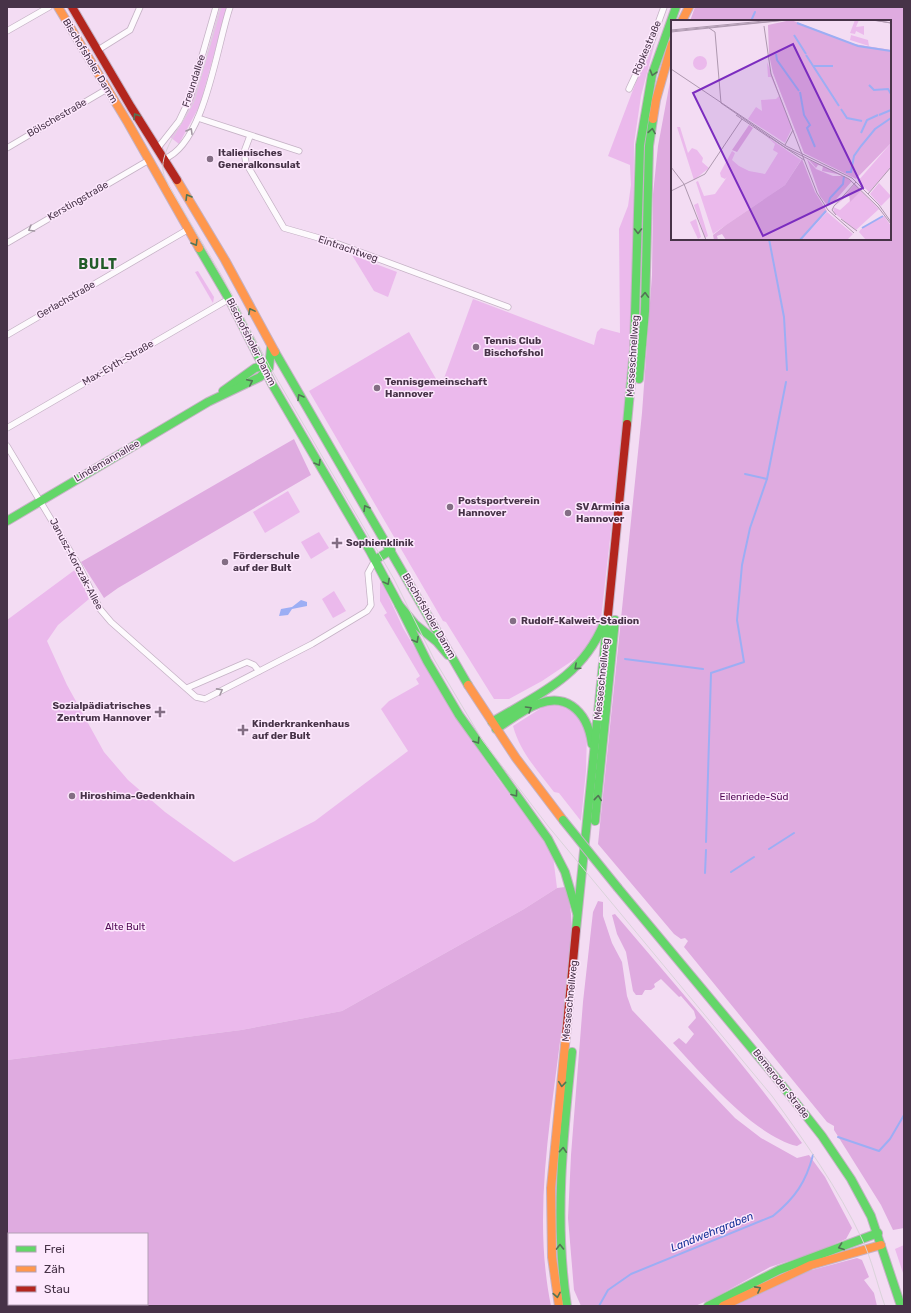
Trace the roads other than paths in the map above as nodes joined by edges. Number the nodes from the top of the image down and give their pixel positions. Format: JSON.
{"nodes":[{"id":1,"x":49,"y":7,"type":"edge"},
{"id":2,"x":58,"y":7,"type":"edge"},
{"id":3,"x":72,"y":7,"type":"edge"},
{"id":4,"x":140,"y":7,"type":"edge"},
{"id":5,"x":216,"y":7,"type":"edge"},
{"id":6,"x":230,"y":7,"type":"edge"},
{"id":7,"x":664,"y":7,"type":"edge"},
{"id":8,"x":675,"y":7,"type":"edge"},
{"id":9,"x":686,"y":7,"type":"edge"},
{"id":10,"x":689,"y":7,"type":"edge"},
{"id":11,"x":681,"y":20,"type":"edge"},
{"id":12,"x":682,"y":20,"type":"edge"},
{"id":13,"x":7,"y":31,"type":"edge"},
{"id":14,"x":671,"y":48,"type":"edge"},
{"id":15,"x":98,"y":50,"type":"junction"},
{"id":16,"x":107,"y":89,"type":"junction"},
{"id":17,"x":629,"y":89,"type":"dead end"},
{"id":18,"x":198,"y":118,"type":"junction"},
{"id":19,"x":250,"y":136,"type":"junction"},
{"id":20,"x":7,"y":148,"type":"edge"},
{"id":21,"x":157,"y":149,"type":"junction"},
{"id":22,"x":299,"y":151,"type":"dead end"},
{"id":23,"x":164,"y":159,"type":"junction"},
{"id":24,"x":149,"y":160,"type":"junction"},
{"id":25,"x":187,"y":230,"type":"junction"},
{"id":26,"x":7,"y":243,"type":"edge"},
{"id":27,"x":229,"y":299,"type":"junction"},
{"id":28,"x":508,"y":307,"type":"dead end"},
{"id":29,"x":7,"y":335,"type":"edge"},
{"id":30,"x":271,"y":345,"type":"junction"},
{"id":31,"x":262,"y":365,"type":"junction"},
{"id":32,"x":271,"y":365,"type":"junction"},
{"id":33,"x":284,"y":371,"type":"junction"},
{"id":34,"x":266,"y":373,"type":"junction"},
{"id":35,"x":208,"y":402,"type":"junction"},
{"id":36,"x":7,"y":428,"type":"edge"},
{"id":37,"x":7,"y":446,"type":"edge"},
{"id":38,"x":40,"y":500,"type":"junction"},
{"id":39,"x":7,"y":521,"type":"edge"},
{"id":40,"x":391,"y":550,"type":"junction"},
{"id":41,"x":375,"y":560,"type":"junction"},
{"id":42,"x":611,"y":596,"type":"junction"},
{"id":43,"x":399,"y":605,"type":"junction"},
{"id":44,"x":457,"y":666,"type":"junction"},
{"id":45,"x":259,"y":670,"type":"junction"},
{"id":46,"x":187,"y":688,"type":"junction"},
{"id":47,"x":494,"y":726,"type":"junction"},
{"id":48,"x":593,"y":770,"type":"junction"},
{"id":49,"x":563,"y":820,"type":"joint"},
{"id":50,"x":578,"y":919,"type":"junction"},
{"id":51,"x":878,"y":1233,"type":"junction"},
{"id":52,"x":881,"y":1245,"type":"junction"},
{"id":53,"x":563,"y":1286,"type":"junction"},
{"id":54,"x":559,"y":1306,"type":"edge"},
{"id":55,"x":567,"y":1306,"type":"edge"},
{"id":56,"x":573,"y":1306,"type":"edge"},
{"id":57,"x":708,"y":1306,"type":"edge"},
{"id":58,"x":723,"y":1306,"type":"edge"},
{"id":59,"x":901,"y":1306,"type":"edge"}],
"edges":[{"from":1,"to":13,"type":"street"},
{"from":2,"to":16,"type":"main road","name":"Bischofsholer Damm"},
{"from":3,"to":15,"type":"main road","name":"Bischofsholer Damm"},
{"from":4,"to":15,"type":"street"},
{"from":5,"to":21,"type":"street","name":"Freundallee"},
{"from":6,"to":18,"type":"street","name":"Freundallee"},
{"from":7,"to":17,"type":"street","name":"Röpkestraße"},
{"from":8,"to":42,"type":"main road","name":"Messeschnellweg","one_way":true},
{"from":9,"to":11,"type":"main road"},
{"from":10,"to":12,"type":"main road"},
{"from":53,"to":14,"type":"main road","name":"Messeschnellweg","one_way":true},
{"from":21,"to":15,"type":"main road","name":"Bischofsholer Damm","one_way":true},
{"from":16,"to":20,"type":"street","name":"Bölschestraße"},
{"from":16,"to":24,"type":"main road","name":"Bischofsholer Damm"},
{"from":18,"to":19,"type":"street","name":"Freundallee"},
{"from":23,"to":18,"type":"street","name":"Freundallee","one_way":true},
{"from":19,"to":22,"type":"street","name":"Freundallee"},
{"from":19,"to":28,"type":"street","name":"Eintrachtweg"},
{"from":21,"to":23,"type":"main road","name":"Bischofsholer Damm"},
{"from":21,"to":24,"type":"main road"},
{"from":23,"to":24,"type":"main road"},
{"from":30,"to":23,"type":"main road","name":"Bischofsholer Damm","one_way":true},
{"from":24,"to":25,"type":"main road","name":"Bischofsholer Damm"},
{"from":24,"to":26,"type":"street","name":"Kerstingstraße","one_way":true},
{"from":25,"to":27,"type":"main road","name":"Bischofsholer Damm","one_way":true},
{"from":25,"to":29,"type":"street","name":"Gerlachstraße"},
{"from":27,"to":31,"type":"main road","name":"Bischofsholer Damm"},
{"from":27,"to":36,"type":"street","name":"Max-Eyth-Straße"},
{"from":30,"to":32,"type":"main road"},
{"from":30,"to":33,"type":"main road","name":"Bischofsholer Damm"},
{"from":31,"to":32,"type":"main road"},
{"from":31,"to":34,"type":"main road","name":"Bischofsholer Damm"},
{"from":31,"to":35,"type":"main road","name":"Lindemannallee"},
{"from":32,"to":33,"type":"main road"},
{"from":32,"to":34,"type":"main road"},
{"from":40,"to":33,"type":"main road","name":"Bischofsholer Damm","one_way":true},
{"from":35,"to":34,"type":"main road","name":"Lindemannallee","one_way":true},
{"from":34,"to":41,"type":"main road","name":"Bischofsholer Damm","one_way":true},
{"from":35,"to":38,"type":"main road","name":"Lindemannallee"},
{"from":37,"to":38,"type":"street","name":"Janusz-Korczak-Allee"},
{"from":38,"to":39,"type":"main road","name":"Lindemannallee"},
{"from":38,"to":46,"type":"street","name":"Janusz-Korczak-Allee"},
{"from":40,"to":41,"type":"main road"},
{"from":40,"to":44,"type":"main road","name":"Bischofsholer Damm"},
{"from":41,"to":43,"type":"main road","name":"Bischofsholer Damm","one_way":true},
{"from":41,"to":45,"type":"street","name":"Janusz-Korczak-Allee"},
{"from":42,"to":47,"type":"main road","one_way":true},
{"from":42,"to":48,"type":"main road","name":"Messeschnellweg"},
{"from":43,"to":44,"type":"main road","name":"Bischofsholer Damm"},
{"from":43,"to":50,"type":"main road","one_way":true},
{"from":44,"to":47,"type":"main road","name":"Bischofsholer Damm"},
{"from":45,"to":46,"type":"street"},
{"from":46,"to":45,"type":"street","name":"Janusz-Korczak-Allee","one_way":true},
{"from":47,"to":48,"type":"main road","one_way":true},
{"from":47,"to":49,"type":"main road","name":"Bischofsholer Damm"},
{"from":48,"to":50,"type":"main road","name":"Messeschnellweg"},
{"from":49,"to":51,"type":"main road","name":"Bemeroder Straße","bridge":true},
{"from":50,"to":54,"type":"main road","name":"Messeschnellweg","one_way":true},
{"from":51,"to":52,"type":"main road","name":"Bemeroder Straße"},
{"from":51,"to":57,"type":"main road","one_way":true},
{"from":58,"to":52,"type":"main road","one_way":true},
{"from":52,"to":59,"type":"main road","name":"Bemeroder Straße"},
{"from":53,"to":55,"type":"main road","name":"Messeschnellweg"},
{"from":53,"to":56,"type":"main road"}]}
